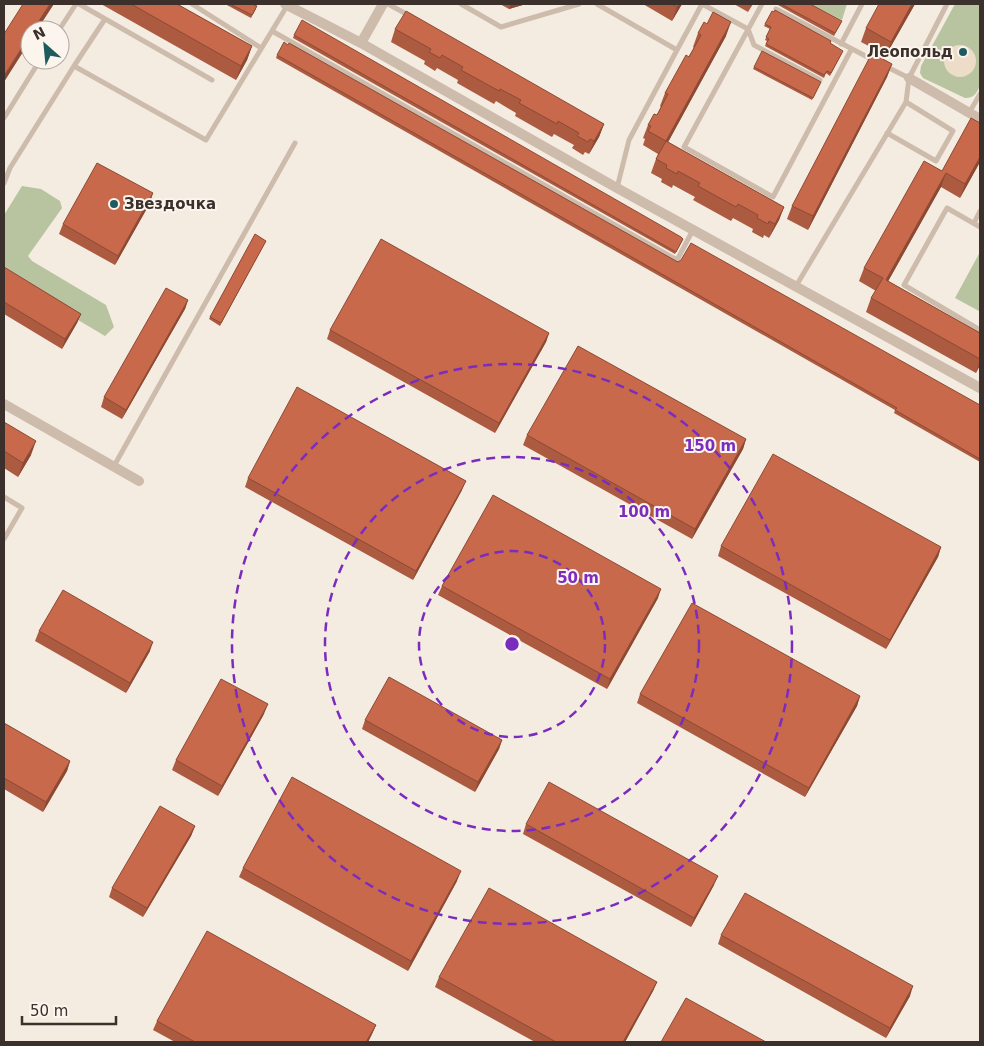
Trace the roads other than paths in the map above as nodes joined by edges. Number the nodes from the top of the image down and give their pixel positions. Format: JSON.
{"nodes":[{"id":1,"x":77,"y":4,"type":"edge"},
{"id":2,"x":192,"y":4,"type":"edge"},
{"id":3,"x":286,"y":4,"type":"edge"},
{"id":4,"x":383,"y":4,"type":"edge"},
{"id":5,"x":388,"y":4,"type":"edge"},
{"id":6,"x":460,"y":4,"type":"edge"},
{"id":7,"x":579,"y":4,"type":"edge"},
{"id":8,"x":597,"y":4,"type":"edge"},
{"id":9,"x":702,"y":4,"type":"edge"},
{"id":10,"x":762,"y":4,"type":"edge"},
{"id":11,"x":862,"y":4,"type":"edge"},
{"id":12,"x":948,"y":4,"type":"edge"},
{"id":13,"x":776,"y":9,"type":"edge"},
{"id":14,"x":413,"y":18,"type":"edge"},
{"id":15,"x":105,"y":19,"type":"junction"},
{"id":16,"x":66,"y":20,"type":"edge"},
{"id":17,"x":748,"y":29,"type":"junction"},
{"id":18,"x":272,"y":30,"type":"junction"},
{"id":19,"x":361,"y":43,"type":"junction"},
{"id":20,"x":841,"y":44,"type":"junction"},
{"id":21,"x":261,"y":48,"type":"junction"},
{"id":22,"x":677,"y":50,"type":"junction"},
{"id":23,"x":851,"y":50,"type":"junction"},
{"id":24,"x":74,"y":66,"type":"junction"},
{"id":25,"x":34,"y":70,"type":"edge"},
{"id":26,"x":909,"y":78,"type":"junction"},
{"id":27,"x":212,"y":80,"type":"dead end"},
{"id":28,"x":820,"y":80,"type":"edge"},
{"id":29,"x":980,"y":94,"type":"edge"},
{"id":30,"x":906,"y":102,"type":"junction"},
{"id":31,"x":969,"y":113,"type":"junction"},
{"id":32,"x":4,"y":118,"type":"edge"},
{"id":33,"x":980,"y":119,"type":"edge"},
{"id":34,"x":887,"y":133,"type":"junction"},
{"id":35,"x":295,"y":143,"type":"dead end"},
{"id":36,"x":4,"y":165,"type":"edge"},
{"id":37,"x":10,"y":168,"type":"junction"},
{"id":38,"x":4,"y":182,"type":"edge"},
{"id":39,"x":617,"y":188,"type":"junction"},
{"id":40,"x":980,"y":211,"type":"edge"},
{"id":41,"x":974,"y":223,"type":"junction"},
{"id":42,"x":980,"y":227,"type":"edge"},
{"id":43,"x":693,"y":229,"type":"junction"},
{"id":44,"x":795,"y":287,"type":"junction"},
{"id":45,"x":980,"y":330,"type":"edge"},
{"id":46,"x":980,"y":388,"type":"edge"},
{"id":47,"x":4,"y":404,"type":"edge"},
{"id":48,"x":114,"y":467,"type":"junction"},
{"id":49,"x":139,"y":481,"type":"dead end"},
{"id":50,"x":4,"y":497,"type":"edge"},
{"id":51,"x":4,"y":539,"type":"edge"}],
"edges":[{"from":1,"to":15,"type":"lane"},
{"from":1,"to":16,"type":"lane"},
{"from":2,"to":21,"type":"lane"},
{"from":3,"to":18,"type":"lane"},
{"from":3,"to":19,"type":"street"},
{"from":4,"to":19,"type":"street"},
{"from":5,"to":14,"type":"lane"},
{"from":6,"to":7,"type":"lane"},
{"from":8,"to":22,"type":"lane"},
{"from":9,"to":17,"type":"lane"},
{"from":9,"to":22,"type":"lane"},
{"from":10,"to":17,"type":"lane"},
{"from":11,"to":20,"type":"lane"},
{"from":12,"to":26,"type":"lane"},
{"from":13,"to":20,"type":"lane"},
{"from":15,"to":24,"type":"lane"},
{"from":15,"to":27,"type":"lane"},
{"from":17,"to":23,"type":"lane"},
{"from":17,"to":28,"type":"lane"},
{"from":18,"to":21,"type":"lane"},
{"from":18,"to":43,"type":"lane"},
{"from":19,"to":39,"type":"street"},
{"from":20,"to":23,"type":"lane"},
{"from":21,"to":24,"type":"lane"},
{"from":22,"to":39,"type":"lane"},
{"from":23,"to":26,"type":"lane"},
{"from":24,"to":37,"type":"lane"},
{"from":25,"to":32,"type":"lane"},
{"from":26,"to":30,"type":"lane"},
{"from":26,"to":31,"type":"street"},
{"from":29,"to":31,"type":"lane"},
{"from":30,"to":34,"type":"lane"},
{"from":30,"to":34,"type":"lane"},
{"from":31,"to":33,"type":"street"},
{"from":34,"to":44,"type":"lane"},
{"from":35,"to":48,"type":"lane"},
{"from":36,"to":37,"type":"lane"},
{"from":37,"to":38,"type":"lane"},
{"from":39,"to":43,"type":"street"},
{"from":40,"to":41,"type":"lane"},
{"from":41,"to":42,"type":"lane"},
{"from":41,"to":45,"type":"lane"},
{"from":43,"to":44,"type":"street"},
{"from":44,"to":46,"type":"street"},
{"from":47,"to":48,"type":"street"},
{"from":48,"to":49,"type":"street"},
{"from":50,"to":51,"type":"lane"}]}
